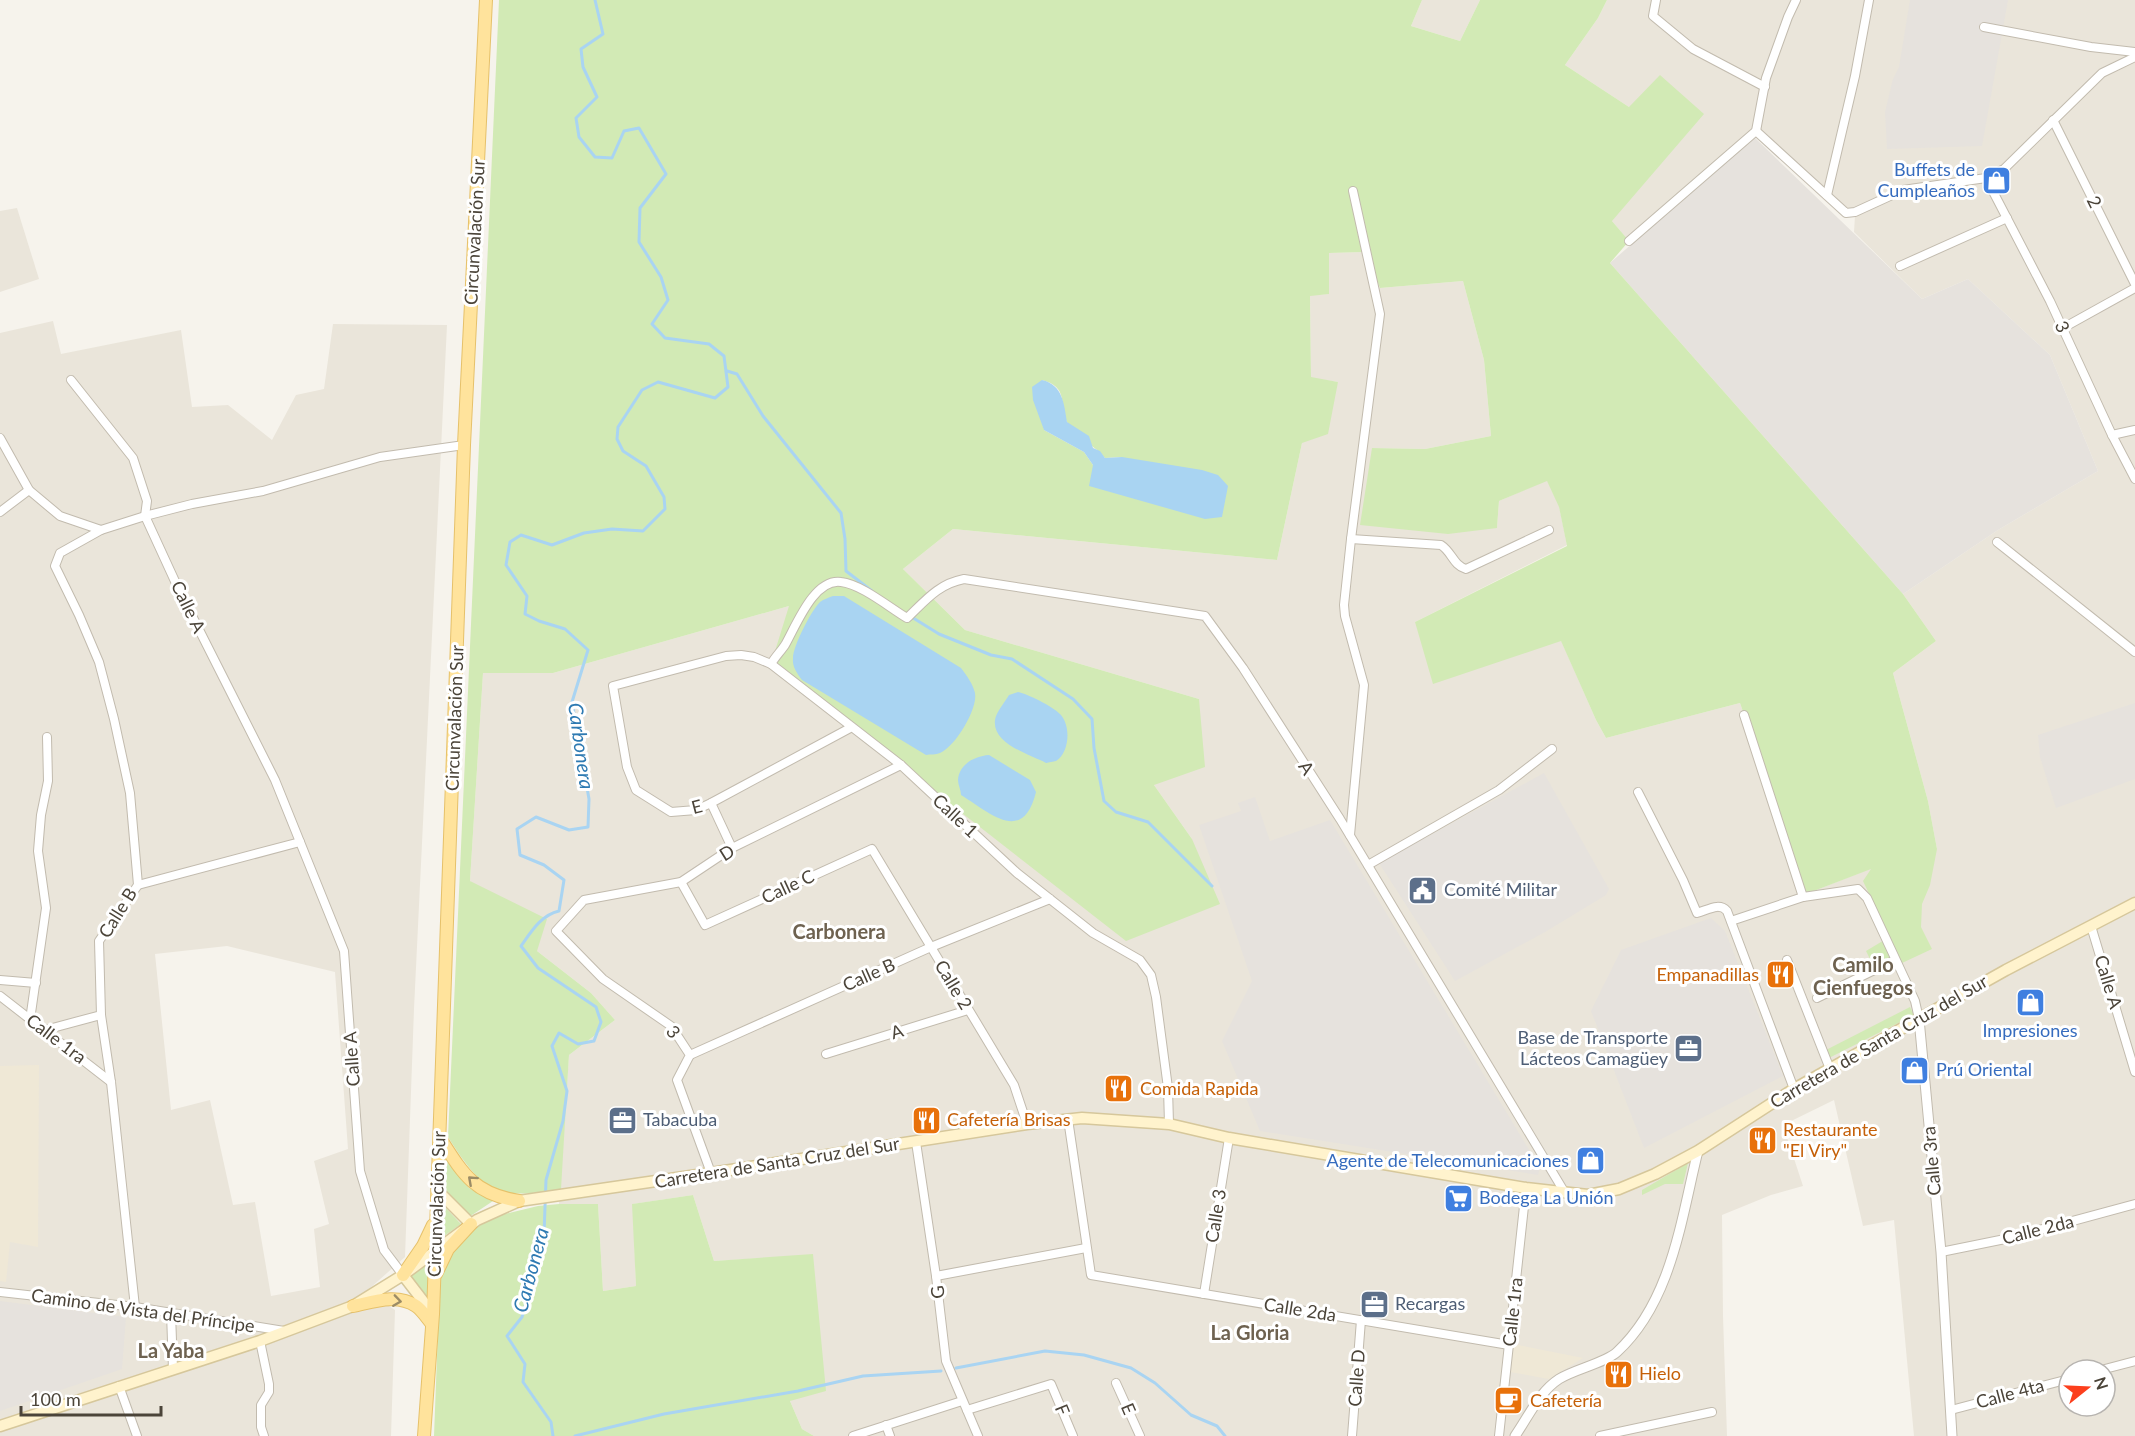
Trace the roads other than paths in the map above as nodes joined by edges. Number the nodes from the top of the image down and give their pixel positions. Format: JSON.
{"nodes":[{"id":1,"x":486,"y":0,"type":"edge"},
{"id":2,"x":1656,"y":0,"type":"edge"},
{"id":3,"x":1796,"y":0,"type":"edge"},
{"id":4,"x":1869,"y":0,"type":"edge"},
{"id":5,"x":1984,"y":27,"type":"dead end"},
{"id":6,"x":2135,"y":52,"type":"edge"},
{"id":7,"x":2135,"y":57,"type":"edge"},
{"id":8,"x":1765,"y":87,"type":"junction"},
{"id":9,"x":2053,"y":120,"type":"junction"},
{"id":10,"x":1756,"y":130,"type":"junction"},
{"id":11,"x":1986,"y":178,"type":"junction"},
{"id":12,"x":1353,"y":191,"type":"dead end"},
{"id":13,"x":1827,"y":195,"type":"junction"},
{"id":14,"x":2007,"y":218,"type":"junction"},
{"id":15,"x":1629,"y":241,"type":"dead end"},
{"id":16,"x":1900,"y":266,"type":"dead end"},
{"id":17,"x":2135,"y":286,"type":"edge"},
{"id":18,"x":2063,"y":328,"type":"junction"},
{"id":19,"x":71,"y":380,"type":"dead end"},
{"id":20,"x":2135,"y":430,"type":"edge"},
{"id":21,"x":2112,"y":435,"type":"junction"},
{"id":22,"x":0,"y":438,"type":"edge"},
{"id":23,"x":464,"y":445,"type":"junction"},
{"id":24,"x":2135,"y":479,"type":"edge"},
{"id":25,"x":29,"y":490,"type":"junction"},
{"id":26,"x":0,"y":512,"type":"edge"},
{"id":27,"x":145,"y":516,"type":"junction"},
{"id":28,"x":101,"y":530,"type":"junction"},
{"id":29,"x":1549,"y":530,"type":"dead end"},
{"id":30,"x":1351,"y":539,"type":"junction"},
{"id":31,"x":1997,"y":542,"type":"dead end"},
{"id":32,"x":2135,"y":652,"type":"edge"},
{"id":33,"x":771,"y":664,"type":"junction"},
{"id":34,"x":613,"y":686,"type":"joint"},
{"id":35,"x":1744,"y":715,"type":"dead end"},
{"id":36,"x":852,"y":727,"type":"junction"},
{"id":37,"x":47,"y":737,"type":"dead end"},
{"id":38,"x":1552,"y":749,"type":"dead end"},
{"id":39,"x":901,"y":765,"type":"junction"},
{"id":40,"x":1638,"y":792,"type":"dead end"},
{"id":41,"x":711,"y":803,"type":"junction"},
{"id":42,"x":1350,"y":835,"type":"junction"},
{"id":43,"x":300,"y":842,"type":"junction"},
{"id":44,"x":732,"y":848,"type":"junction"},
{"id":45,"x":872,"y":849,"type":"joint"},
{"id":46,"x":1368,"y":865,"type":"junction"},
{"id":47,"x":681,"y":882,"type":"junction"},
{"id":48,"x":138,"y":885,"type":"junction"},
{"id":49,"x":1803,"y":897,"type":"junction"},
{"id":50,"x":1050,"y":899,"type":"junction"},
{"id":51,"x":2135,"y":903,"type":"edge"},
{"id":52,"x":1731,"y":921,"type":"junction"},
{"id":53,"x":2091,"y":926,"type":"junction"},
{"id":54,"x":556,"y":931,"type":"joint"},
{"id":55,"x":931,"y":947,"type":"junction"},
{"id":56,"x":1787,"y":960,"type":"dead end"},
{"id":57,"x":1895,"y":960,"type":"junction"},
{"id":58,"x":0,"y":980,"type":"edge"},
{"id":59,"x":36,"y":983,"type":"junction"},
{"id":60,"x":0,"y":996,"type":"edge"},
{"id":61,"x":1816,"y":998,"type":"dead end"},
{"id":62,"x":969,"y":1010,"type":"junction"},
{"id":63,"x":101,"y":1016,"type":"junction"},
{"id":64,"x":1919,"y":1018,"type":"junction"},
{"id":65,"x":30,"y":1020,"type":"junction"},
{"id":66,"x":45,"y":1030,"type":"junction"},
{"id":67,"x":690,"y":1054,"type":"junction"},
{"id":68,"x":826,"y":1054,"type":"dead end"},
{"id":69,"x":1830,"y":1069,"type":"junction"},
{"id":70,"x":2135,"y":1072,"type":"edge"},
{"id":71,"x":111,"y":1082,"type":"junction"},
{"id":72,"x":1794,"y":1089,"type":"junction"},
{"id":73,"x":1068,"y":1119,"type":"junction"},
{"id":74,"x":1027,"y":1124,"type":"junction"},
{"id":75,"x":1169,"y":1124,"type":"junction"},
{"id":76,"x":440,"y":1138,"type":"junction"},
{"id":77,"x":1229,"y":1138,"type":"junction"},
{"id":78,"x":916,"y":1142,"type":"junction"},
{"id":79,"x":1698,"y":1151,"type":"junction"},
{"id":80,"x":711,"y":1173,"type":"junction"},
{"id":81,"x":1526,"y":1188,"type":"junction"},
{"id":82,"x":437,"y":1190,"type":"junction"},
{"id":83,"x":1565,"y":1193,"type":"junction"},
{"id":84,"x":519,"y":1201,"type":"junction"},
{"id":85,"x":2135,"y":1204,"type":"edge"},
{"id":86,"x":435,"y":1221,"type":"junction"},
{"id":87,"x":471,"y":1224,"type":"junction"},
{"id":88,"x":1086,"y":1248,"type":"junction"},
{"id":89,"x":435,"y":1250,"type":"junction"},
{"id":90,"x":1941,"y":1252,"type":"junction"},
{"id":91,"x":403,"y":1275,"type":"junction"},
{"id":92,"x":936,"y":1276,"type":"junction"},
{"id":93,"x":434,"y":1278,"type":"junction"},
{"id":94,"x":0,"y":1292,"type":"edge"},
{"id":95,"x":1204,"y":1294,"type":"junction"},
{"id":96,"x":353,"y":1306,"type":"junction"},
{"id":97,"x":135,"y":1307,"type":"junction"},
{"id":98,"x":171,"y":1313,"type":"junction"},
{"id":99,"x":432,"y":1319,"type":"junction"},
{"id":100,"x":1361,"y":1320,"type":"junction"},
{"id":101,"x":286,"y":1332,"type":"junction"},
{"id":102,"x":260,"y":1341,"type":"junction"},
{"id":103,"x":1509,"y":1345,"type":"junction"},
{"id":104,"x":2135,"y":1361,"type":"edge"},
{"id":105,"x":2117,"y":1366,"type":"edge"},
{"id":106,"x":173,"y":1369,"type":"junction"},
{"id":107,"x":2057,"y":1381,"type":"edge"},
{"id":108,"x":1116,"y":1383,"type":"dead end"},
{"id":109,"x":119,"y":1386,"type":"junction"},
{"id":110,"x":962,"y":1401,"type":"junction"},
{"id":111,"x":967,"y":1410,"type":"junction"},
{"id":112,"x":1951,"y":1410,"type":"junction"},
{"id":113,"x":1712,"y":1412,"type":"dead end"},
{"id":114,"x":886,"y":1425,"type":"junction"},
{"id":115,"x":0,"y":1426,"type":"edge"},
{"id":116,"x":137,"y":1436,"type":"edge"},
{"id":117,"x":264,"y":1436,"type":"edge"},
{"id":118,"x":424,"y":1436,"type":"edge"},
{"id":119,"x":853,"y":1436,"type":"edge"},
{"id":120,"x":890,"y":1436,"type":"edge"},
{"id":121,"x":978,"y":1436,"type":"edge"},
{"id":122,"x":1073,"y":1436,"type":"edge"},
{"id":123,"x":1140,"y":1436,"type":"edge"},
{"id":124,"x":1352,"y":1436,"type":"edge"},
{"id":125,"x":1499,"y":1436,"type":"edge"},
{"id":126,"x":1515,"y":1436,"type":"edge"},
{"id":127,"x":1600,"y":1436,"type":"edge"},
{"id":128,"x":1952,"y":1436,"type":"edge"}],
"edges":[{"from":1,"to":23,"type":"main road","name":"Circunvalación Sur"},
{"from":2,"to":8,"type":"street"},
{"from":3,"to":8,"type":"street"},
{"from":4,"to":13,"type":"street"},
{"from":5,"to":6,"type":"street"},
{"from":7,"to":9,"type":"street"},
{"from":8,"to":10,"type":"street"},
{"from":9,"to":11,"type":"street"},
{"from":9,"to":17,"type":"street","name":"2"},
{"from":10,"to":13,"type":"street"},
{"from":10,"to":15,"type":"street"},
{"from":11,"to":13,"type":"street"},
{"from":11,"to":14,"type":"street","name":"3"},
{"from":12,"to":30,"type":"street"},
{"from":14,"to":16,"type":"street"},
{"from":14,"to":18,"type":"street","name":"3"},
{"from":17,"to":18,"type":"street"},
{"from":18,"to":21,"type":"street","name":"3"},
{"from":19,"to":27,"type":"street","name":"Calle A"},
{"from":20,"to":21,"type":"street"},
{"from":21,"to":24,"type":"street","name":"3"},
{"from":22,"to":25,"type":"street"},
{"from":23,"to":27,"type":"street"},
{"from":23,"to":76,"type":"main road","name":"Circunvalación Sur"},
{"from":25,"to":26,"type":"street"},
{"from":25,"to":28,"type":"street"},
{"from":27,"to":28,"type":"street"},
{"from":27,"to":43,"type":"street","name":"Calle A"},
{"from":28,"to":48,"type":"street","name":"Calle B"},
{"from":29,"to":30,"type":"street"},
{"from":30,"to":42,"type":"street"},
{"from":31,"to":32,"type":"street"},
{"from":33,"to":34,"type":"street","name":"Calle 1"},
{"from":33,"to":36,"type":"street","name":"Calle 1"},
{"from":33,"to":42,"type":"street","name":"A"},
{"from":34,"to":41,"type":"street","name":"E"},
{"from":35,"to":49,"type":"street"},
{"from":36,"to":39,"type":"street","name":"Calle 1"},
{"from":36,"to":41,"type":"street","name":"E"},
{"from":37,"to":59,"type":"street"},
{"from":38,"to":46,"type":"street"},
{"from":39,"to":44,"type":"street","name":"D"},
{"from":39,"to":50,"type":"street","name":"Calle 1"},
{"from":40,"to":52,"type":"street"},
{"from":41,"to":44,"type":"street"},
{"from":42,"to":46,"type":"street","name":"A"},
{"from":43,"to":48,"type":"street"},
{"from":43,"to":91,"type":"street","name":"Calle A"},
{"from":44,"to":47,"type":"street","name":"D"},
{"from":45,"to":47,"type":"street","name":"Calle C"},
{"from":45,"to":55,"type":"street","name":"Calle 2"},
{"from":46,"to":83,"type":"street","name":"A"},
{"from":47,"to":54,"type":"street","name":"D"},
{"from":48,"to":63,"type":"street","name":"Calle B"},
{"from":49,"to":52,"type":"street"},
{"from":49,"to":57,"type":"street","name":"Calle 3ra"},
{"from":50,"to":55,"type":"street","name":"Calle B"},
{"from":50,"to":75,"type":"street","name":"Calle 1"},
{"from":51,"to":53,"type":"main road","name":"Carretera de Santa Cruz del Sur"},
{"from":52,"to":72,"type":"street"},
{"from":53,"to":64,"type":"main road","name":"Carretera de Santa Cruz del Sur"},
{"from":53,"to":70,"type":"street","name":"Calle A"},
{"from":54,"to":67,"type":"street","name":"3"},
{"from":55,"to":62,"type":"street","name":"Calle 2"},
{"from":55,"to":67,"type":"street","name":"Calle B"},
{"from":56,"to":69,"type":"street"},
{"from":57,"to":61,"type":"street"},
{"from":57,"to":64,"type":"street","name":"Calle 3ra"},
{"from":58,"to":59,"type":"street"},
{"from":59,"to":65,"type":"street"},
{"from":60,"to":65,"type":"street","name":"Calle 1ra"},
{"from":62,"to":68,"type":"street","name":"A"},
{"from":62,"to":74,"type":"street","name":"Calle 2"},
{"from":63,"to":66,"type":"street"},
{"from":63,"to":71,"type":"street","name":"Calle B"},
{"from":64,"to":69,"type":"main road","name":"Carretera de Santa Cruz del Sur"},
{"from":64,"to":90,"type":"street","name":"Calle 3ra"},
{"from":65,"to":66,"type":"street","name":"Calle 1ra"},
{"from":66,"to":71,"type":"street","name":"Calle 1ra"},
{"from":67,"to":80,"type":"street","name":"3"},
{"from":69,"to":72,"type":"main road","name":"Carretera de Santa Cruz del Sur"},
{"from":71,"to":97,"type":"street","name":"Calle B"},
{"from":72,"to":79,"type":"main road","name":"Carretera de Santa Cruz del Sur"},
{"from":73,"to":74,"type":"main road","name":"Carretera de Santa Cruz del Sur"},
{"from":73,"to":75,"type":"main road","name":"Carretera de Santa Cruz del Sur"},
{"from":73,"to":88,"type":"street"},
{"from":74,"to":78,"type":"main road","name":"Carretera de Santa Cruz del Sur"},
{"from":75,"to":77,"type":"main road","name":"Carretera de Santa Cruz del Sur"},
{"from":76,"to":82,"type":"main road","name":"Circunvalación Sur"},
{"from":84,"to":76,"type":"main road","one_way":true},
{"from":77,"to":81,"type":"main road","name":"Carretera de Santa Cruz del Sur"},
{"from":77,"to":95,"type":"street","name":"Calle 3"},
{"from":78,"to":80,"type":"main road","name":"Carretera de Santa Cruz del Sur"},
{"from":78,"to":92,"type":"street","name":"G"},
{"from":79,"to":83,"type":"main road","name":"Carretera de Santa Cruz del Sur"},
{"from":79,"to":126,"type":"street"},
{"from":80,"to":84,"type":"main road","name":"Carretera de Santa Cruz del Sur"},
{"from":81,"to":83,"type":"main road","name":"Carretera de Santa Cruz del Sur"},
{"from":81,"to":103,"type":"street","name":"Calle 1ra"},
{"from":82,"to":86,"type":"main road","name":"Circunvalación Sur"},
{"from":82,"to":87,"type":"main road"},
{"from":84,"to":87,"type":"main road","name":"Carretera de Santa Cruz del Sur"},
{"from":85,"to":90,"type":"street","name":"Calle 2da"},
{"from":86,"to":89,"type":"main road","name":"Circunvalación Sur"},
{"from":86,"to":91,"type":"main road"},
{"from":87,"to":89,"type":"main road","name":"Carretera de Santa Cruz del Sur"},
{"from":87,"to":93,"type":"main road"},
{"from":88,"to":92,"type":"street"},
{"from":88,"to":95,"type":"street","name":"Calle 2da"},
{"from":89,"to":91,"type":"main road","name":"Carretera de Santa Cruz del Sur"},
{"from":89,"to":93,"type":"main road","name":"Circunvalación Sur"},
{"from":90,"to":112,"type":"street","name":"Calle 3ra"},
{"from":91,"to":96,"type":"main road","name":"Carretera de Santa Cruz del Sur"},
{"from":91,"to":99,"type":"main road"},
{"from":92,"to":110,"type":"street","name":"G"},
{"from":93,"to":99,"type":"main road","name":"Circunvalación Sur"},
{"from":94,"to":97,"type":"street","name":"Camino de Vista del Príncipe"},
{"from":95,"to":100,"type":"street","name":"Calle 2da"},
{"from":96,"to":99,"type":"main road","one_way":true},
{"from":96,"to":101,"type":"main road","name":"Carretera de Santa Cruz del Sur"},
{"from":97,"to":98,"type":"street","name":"Camino de Vista del Príncipe"},
{"from":98,"to":101,"type":"street","name":"Camino de Vista del Príncipe"},
{"from":98,"to":106,"type":"street"},
{"from":99,"to":118,"type":"main road","name":"Circunvalación Sur"},
{"from":100,"to":103,"type":"street","name":"Calle 2da"},
{"from":100,"to":124,"type":"street","name":"Calle D"},
{"from":101,"to":102,"type":"main road","name":"Carretera de Santa Cruz del Sur"},
{"from":102,"to":106,"type":"main road","name":"Carretera de Santa Cruz del Sur"},
{"from":102,"to":117,"type":"street"},
{"from":103,"to":125,"type":"street","name":"Calle 1ra"},
{"from":104,"to":105,"type":"street"},
{"from":106,"to":109,"type":"main road","name":"Carretera de Santa Cruz del Sur"},
{"from":107,"to":112,"type":"street","name":"Calle 4ta"},
{"from":108,"to":123,"type":"street","name":"E"},
{"from":109,"to":115,"type":"main road","name":"Carretera de Santa Cruz del Sur"},
{"from":109,"to":116,"type":"street"},
{"from":110,"to":111,"type":"street","name":"G"},
{"from":110,"to":114,"type":"street"},
{"from":111,"to":121,"type":"street","name":"G"},
{"from":111,"to":122,"type":"street","name":"F"},
{"from":112,"to":128,"type":"street","name":"Calle 3ra"},
{"from":113,"to":127,"type":"street"},
{"from":114,"to":119,"type":"street"},
{"from":114,"to":120,"type":"street"}]}
